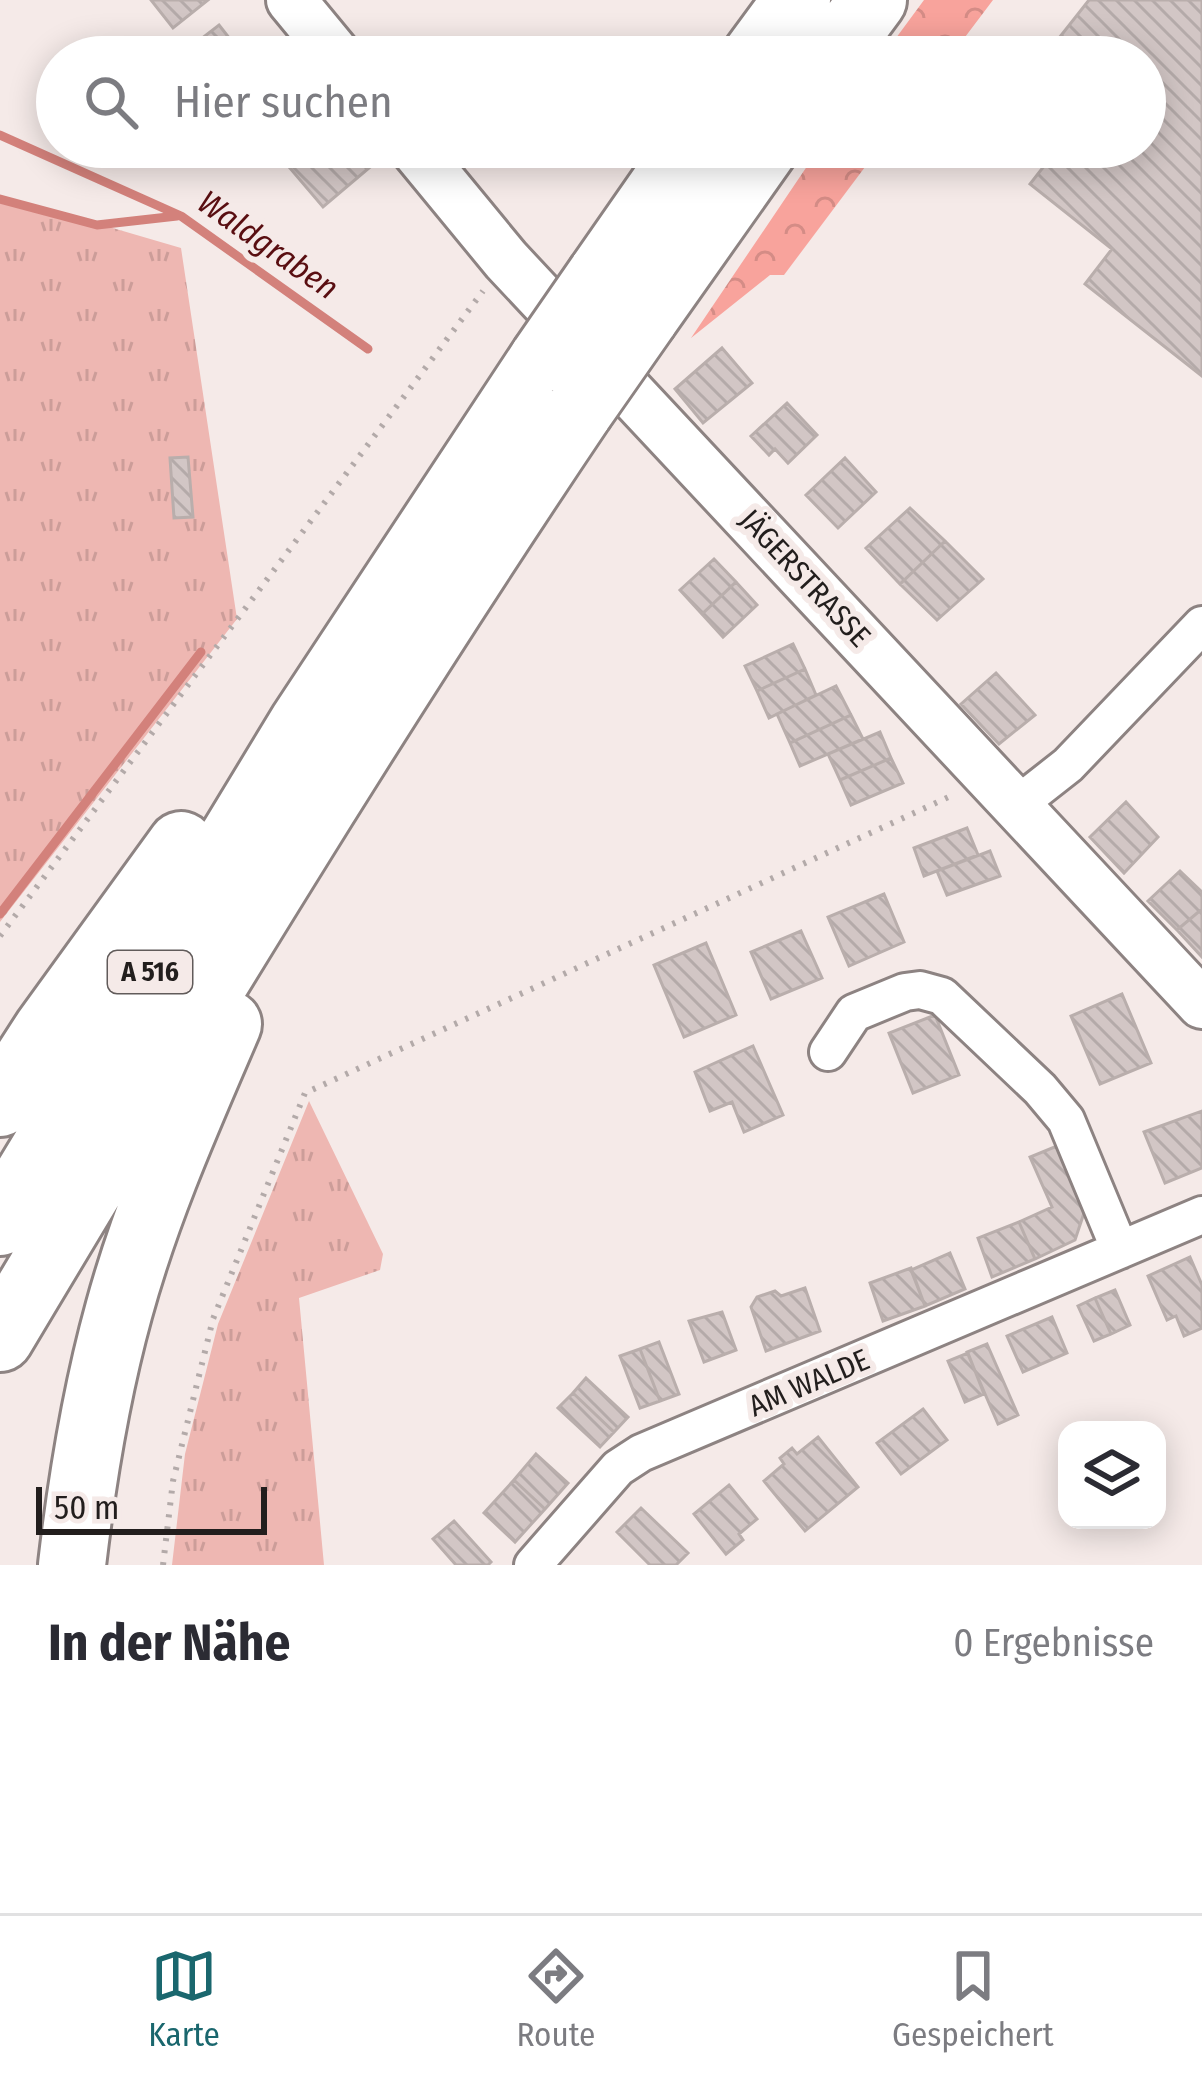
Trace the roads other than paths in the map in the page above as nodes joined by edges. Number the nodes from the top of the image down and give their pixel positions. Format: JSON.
{"nodes":[{"id":1,"x":291,"y":0,"type":"edge"},
{"id":2,"x":797,"y":0,"type":"edge"},
{"id":3,"x":873,"y":0,"type":"edge"},
{"id":4,"x":321,"y":36,"type":"edge"},
{"id":5,"x":770,"y":36,"type":"edge"},
{"id":6,"x":846,"y":36,"type":"edge"},
{"id":7,"x":430,"y":168,"type":"edge"},
{"id":8,"x":681,"y":168,"type":"edge"},
{"id":9,"x":745,"y":168,"type":"edge"},
{"id":10,"x":623,"y":296,"type":"junction"},
{"id":11,"x":561,"y":384,"type":"junction"},
{"id":12,"x":1202,"y":625,"type":"edge"},
{"id":13,"x":303,"y":723,"type":"junction"},
{"id":14,"x":1004,"y":791,"type":"junction"},
{"id":15,"x":296,"y":848,"type":"junction"},
{"id":16,"x":1202,"y":1004,"type":"edge"},
{"id":17,"x":47,"y":1030,"type":"junction"},
{"id":18,"x":828,"y":1052,"type":"dead end"},
{"id":19,"x":0,"y":1075,"type":"edge"},
{"id":20,"x":0,"y":1102,"type":"edge"},
{"id":21,"x":1202,"y":1215,"type":"edge"},
{"id":22,"x":0,"y":1222,"type":"edge"},
{"id":23,"x":1120,"y":1250,"type":"junction"},
{"id":24,"x":0,"y":1338,"type":"edge"},
{"id":25,"x":72,"y":1565,"type":"edge"},
{"id":26,"x":533,"y":1565,"type":"edge"}],
"edges":[{"from":1,"to":4,"type":"street"},
{"from":2,"to":5,"type":"highway"},
{"from":3,"to":6,"type":"highway"},
{"from":7,"to":14,"type":"street","name":"JÄGERSTRASSE"},
{"from":8,"to":10,"type":"highway","number":"A 516"},
{"from":9,"to":10,"type":"highway","number":"A 516"},
{"from":10,"to":11,"type":"highway","number":"A 516","bridge":true},
{"from":11,"to":13,"type":"highway","number":"A 516"},
{"from":11,"to":15,"type":"highway","number":"A 516"},
{"from":12,"to":14,"type":"street"},
{"from":13,"to":17,"type":"highway"},
{"from":13,"to":22,"type":"highway","number":"A 516"},
{"from":14,"to":16,"type":"street","name":"JÄGERSTRASSE"},
{"from":15,"to":24,"type":"highway","number":"A 516"},
{"from":15,"to":25,"type":"highway"},
{"from":17,"to":19,"type":"highway"},
{"from":17,"to":20,"type":"highway"},
{"from":18,"to":23,"type":"street"},
{"from":21,"to":23,"type":"street","name":"AM WALDE"},
{"from":23,"to":26,"type":"street","name":"AM WALDE"}]}
